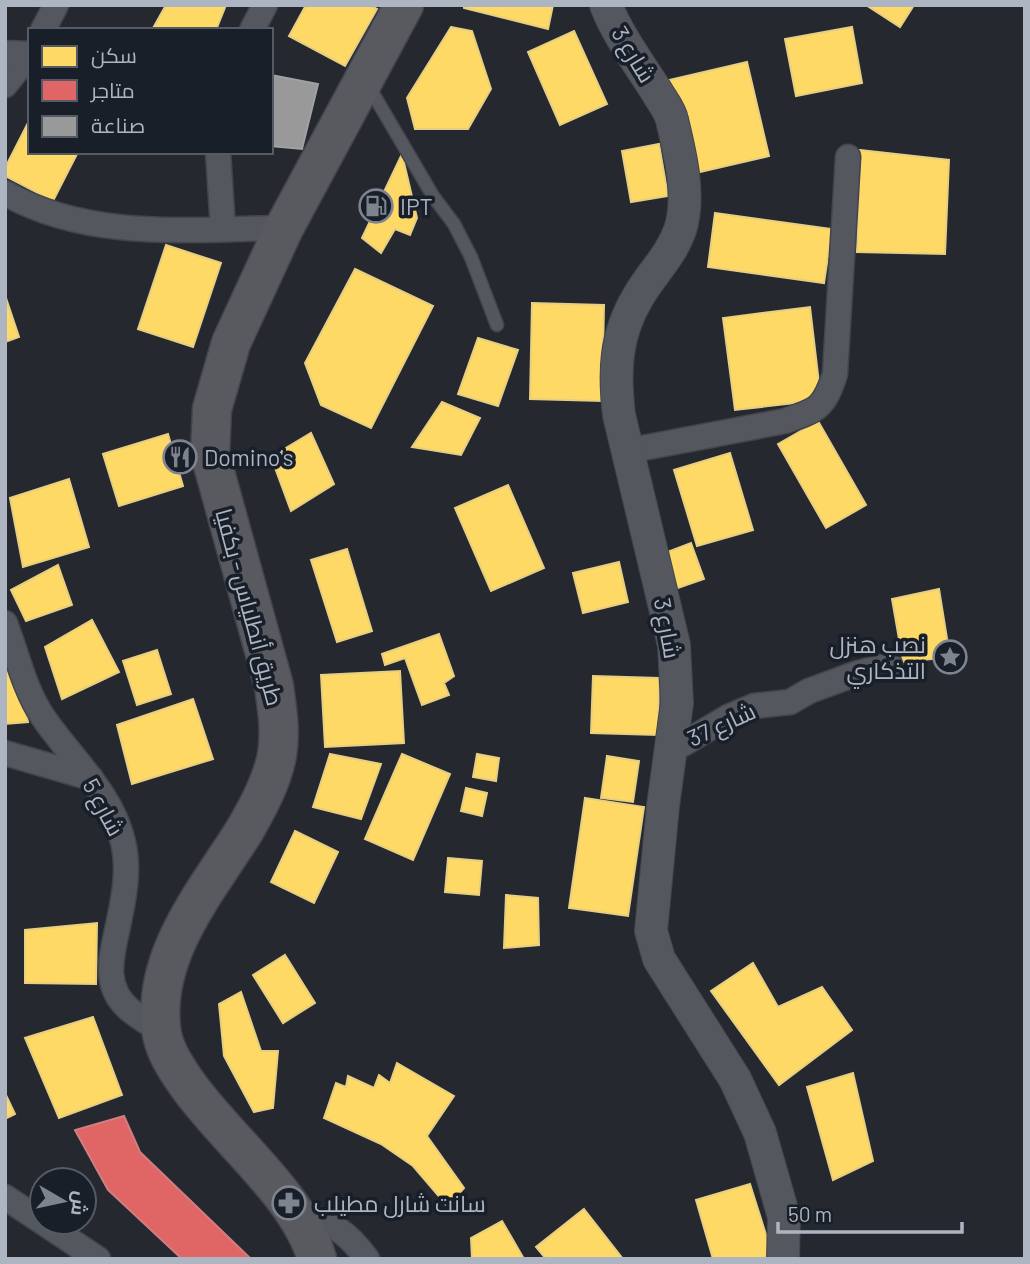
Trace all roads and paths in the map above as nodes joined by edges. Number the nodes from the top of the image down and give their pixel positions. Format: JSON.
{"nodes":[{"id":1,"x":56,"y":5,"type":"edge"},
{"id":2,"x":265,"y":5,"type":"edge"},
{"id":3,"x":404,"y":5,"type":"edge"},
{"id":4,"x":606,"y":5,"type":"edge"},
{"id":5,"x":45,"y":28,"type":"edge"},
{"id":6,"x":253,"y":28,"type":"edge"},
{"id":7,"x":5,"y":53,"type":"edge"},
{"id":8,"x":28,"y":54,"type":"edge"},
{"id":9,"x":28,"y":56,"type":"edge"},
{"id":10,"x":365,"y":79,"type":"junction"},
{"id":11,"x":5,"y":85,"type":"edge"},
{"id":12,"x":218,"y":154,"type":"edge"},
{"id":13,"x":848,"y":157,"type":"dead end"},
{"id":14,"x":5,"y":193,"type":"edge"},
{"id":15,"x":284,"y":228,"type":"junction"},
{"id":16,"x":223,"y":229,"type":"junction"},
{"id":17,"x":497,"y":326,"type":"dead end"},
{"id":18,"x":627,"y":452,"type":"junction"},
{"id":19,"x":5,"y":623,"type":"edge"},
{"id":20,"x":890,"y":665,"type":"dead end"},
{"id":21,"x":671,"y":743,"type":"junction"},
{"id":22,"x":5,"y":753,"type":"edge"},
{"id":23,"x":90,"y":778,"type":"junction"},
{"id":24,"x":161,"y":1031,"type":"junction"},
{"id":25,"x":5,"y":1197,"type":"edge"},
{"id":26,"x":295,"y":1211,"type":"junction"},
{"id":27,"x":98,"y":1259,"type":"edge"},
{"id":28,"x":317,"y":1259,"type":"edge"},
{"id":29,"x":367,"y":1259,"type":"edge"},
{"id":30,"x":783,"y":1259,"type":"edge"}],
"edges":[{"from":1,"to":5,"type":"street"},
{"from":2,"to":6,"type":"street"},
{"from":3,"to":10,"type":"highway","name":"طريق أنطلياس - بكفيا"},
{"from":4,"to":18,"type":"street","name":"شارع 3"},
{"from":7,"to":8,"type":"street"},
{"from":9,"to":11,"type":"street"},
{"from":10,"to":15,"type":"highway","name":"طريق أنطلياس - بكفيا"},
{"from":10,"to":17,"type":"lane"},
{"from":12,"to":16,"type":"street"},
{"from":13,"to":18,"type":"street"},
{"from":14,"to":16,"type":"street"},
{"from":15,"to":16,"type":"street"},
{"from":15,"to":24,"type":"highway","name":"طريق أنطلياس - بكفيا"},
{"from":18,"to":21,"type":"street","name":"شارع 3"},
{"from":19,"to":23,"type":"street","name":"شارع 5"},
{"from":20,"to":21,"type":"street","name":"شارع 37"},
{"from":21,"to":30,"type":"street","name":"شارع 3"},
{"from":22,"to":23,"type":"street"},
{"from":23,"to":24,"type":"street","name":"شارع 5"},
{"from":24,"to":26,"type":"highway","name":"طريق أنطلياس - بكفيا"},
{"from":25,"to":27,"type":"street"},
{"from":26,"to":28,"type":"highway","name":"طريق أنطلياس - بكفيا"},
{"from":26,"to":29,"type":"street"}]}
